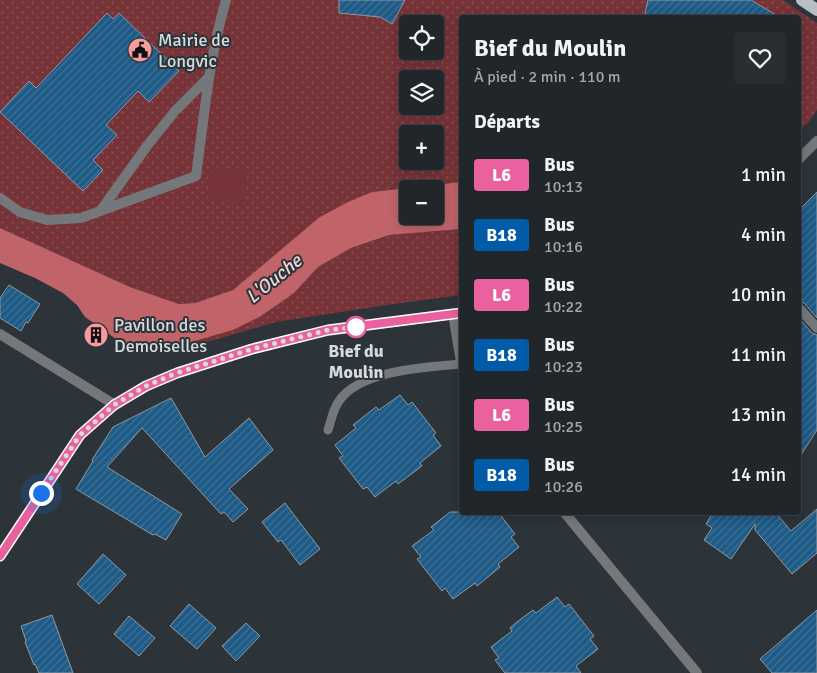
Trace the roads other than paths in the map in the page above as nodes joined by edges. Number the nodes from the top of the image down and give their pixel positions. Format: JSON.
{"nodes":[{"id":1,"x":226,"y":0,"type":"edge"},
{"id":2,"x":802,"y":0,"type":"edge"},
{"id":3,"x":817,"y":10,"type":"edge"},
{"id":4,"x":210,"y":78,"type":"junction"},
{"id":5,"x":817,"y":141,"type":"edge"},
{"id":6,"x":801,"y":156,"type":"edge"},
{"id":7,"x":0,"y":198,"type":"edge"},
{"id":8,"x":101,"y":210,"type":"junction"},
{"id":9,"x":801,"y":310,"type":"edge"},
{"id":10,"x":457,"y":313,"type":"edge"},
{"id":11,"x":817,"y":328,"type":"edge"},
{"id":12,"x":0,"y":334,"type":"edge"},
{"id":13,"x":459,"y":338,"type":"edge"},
{"id":14,"x":459,"y":363,"type":"edge"},
{"id":15,"x":114,"y":405,"type":"junction"},
{"id":16,"x":328,"y":430,"type":"dead end"},
{"id":17,"x":566,"y":515,"type":"edge"},
{"id":18,"x":0,"y":556,"type":"edge"},
{"id":19,"x":697,"y":673,"type":"edge"}],
"edges":[{"from":1,"to":4,"type":"street"},
{"from":2,"to":3,"type":"main road"},
{"from":4,"to":8,"type":"street"},
{"from":4,"to":8,"type":"street"},
{"from":5,"to":6,"type":"street"},
{"from":7,"to":8,"type":"street"},
{"from":9,"to":11,"type":"street"},
{"from":10,"to":13,"type":"street"},
{"from":10,"to":15,"type":"street"},
{"from":12,"to":15,"type":"street"},
{"from":14,"to":16,"type":"lane"},
{"from":15,"to":18,"type":"street"},
{"from":17,"to":19,"type":"street"}]}
